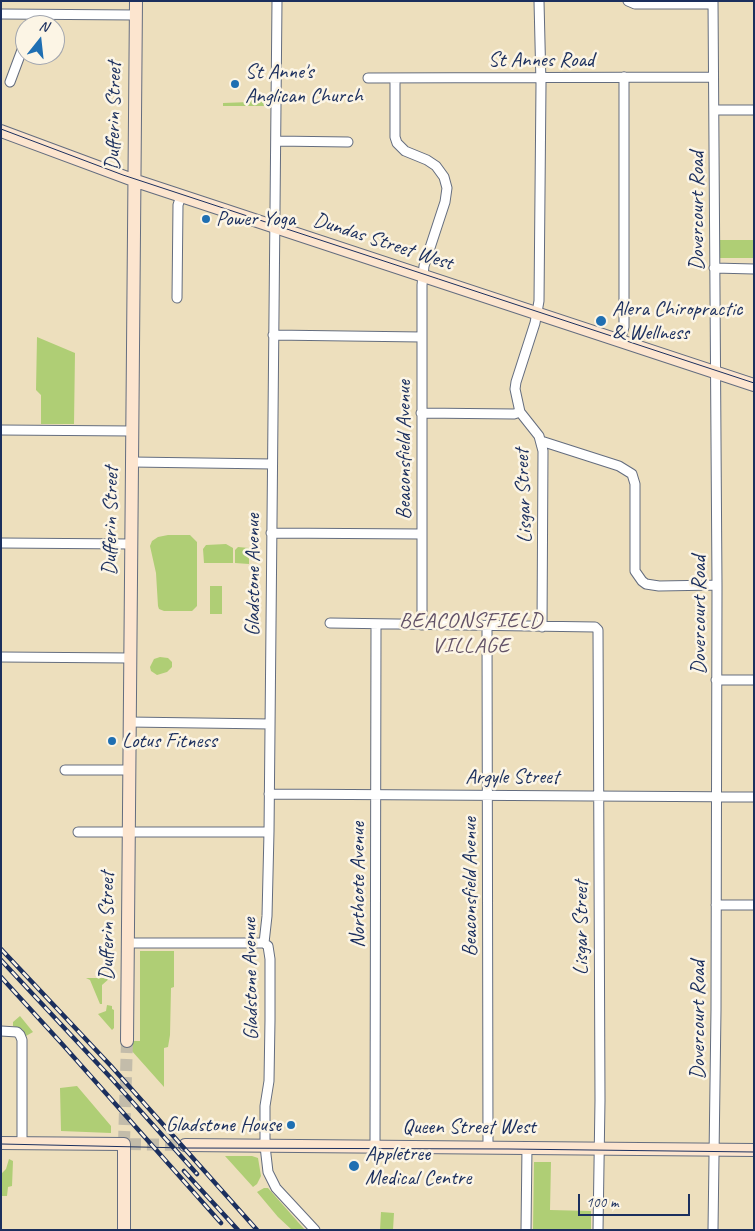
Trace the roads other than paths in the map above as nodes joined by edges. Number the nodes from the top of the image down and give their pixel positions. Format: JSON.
{"nodes":[{"id":1,"x":136,"y":1,"type":"edge"},
{"id":2,"x":276,"y":1,"type":"edge"},
{"id":3,"x":539,"y":1,"type":"edge"},
{"id":4,"x":628,"y":1,"type":"edge"},
{"id":5,"x":713,"y":3,"type":"edge"},
{"id":6,"x":1,"y":14,"type":"edge"},
{"id":7,"x":136,"y":15,"type":"junction"},
{"id":8,"x":16,"y":65,"type":"edge"},
{"id":9,"x":540,"y":77,"type":"junction"},
{"id":10,"x":624,"y":77,"type":"junction"},
{"id":11,"x":713,"y":77,"type":"junction"},
{"id":12,"x":368,"y":78,"type":"dead end"},
{"id":13,"x":395,"y":78,"type":"junction"},
{"id":14,"x":10,"y":82,"type":"dead end"},
{"id":15,"x":714,"y":110,"type":"junction"},
{"id":16,"x":754,"y":110,"type":"edge"},
{"id":17,"x":1,"y":131,"type":"edge"},
{"id":18,"x":276,"y":141,"type":"junction"},
{"id":19,"x":348,"y":142,"type":"dead end"},
{"id":20,"x":133,"y":180,"type":"junction"},
{"id":21,"x":181,"y":196,"type":"junction"},
{"id":22,"x":274,"y":227,"type":"junction"},
{"id":23,"x":714,"y":268,"type":"junction"},
{"id":24,"x":754,"y":269,"type":"edge"},
{"id":25,"x":423,"y":276,"type":"junction"},
{"id":26,"x":177,"y":298,"type":"dead end"},
{"id":27,"x":537,"y":314,"type":"junction"},
{"id":28,"x":274,"y":335,"type":"junction"},
{"id":29,"x":421,"y":337,"type":"junction"},
{"id":30,"x":620,"y":341,"type":"junction"},
{"id":31,"x":715,"y":372,"type":"junction"},
{"id":32,"x":754,"y":385,"type":"edge"},
{"id":33,"x":520,"y":412,"type":"junction"},
{"id":34,"x":421,"y":414,"type":"junction"},
{"id":35,"x":1,"y":430,"type":"edge"},
{"id":36,"x":132,"y":431,"type":"junction"},
{"id":37,"x":541,"y":441,"type":"junction"},
{"id":38,"x":132,"y":462,"type":"junction"},
{"id":39,"x":272,"y":464,"type":"junction"},
{"id":40,"x":271,"y":533,"type":"junction"},
{"id":41,"x":421,"y":534,"type":"junction"},
{"id":42,"x":1,"y":544,"type":"edge"},
{"id":43,"x":130,"y":544,"type":"junction"},
{"id":44,"x":717,"y":585,"type":"junction"},
{"id":45,"x":330,"y":623,"type":"dead end"},
{"id":46,"x":376,"y":625,"type":"junction"},
{"id":47,"x":422,"y":625,"type":"junction"},
{"id":48,"x":487,"y":626,"type":"junction"},
{"id":49,"x":542,"y":627,"type":"junction"},
{"id":50,"x":1,"y":657,"type":"edge"},
{"id":51,"x":129,"y":658,"type":"junction"},
{"id":52,"x":716,"y":680,"type":"junction"},
{"id":53,"x":754,"y":680,"type":"edge"},
{"id":54,"x":129,"y":722,"type":"junction"},
{"id":55,"x":270,"y":724,"type":"junction"},
{"id":56,"x":65,"y":770,"type":"dead end"},
{"id":57,"x":128,"y":770,"type":"junction"},
{"id":58,"x":270,"y":794,"type":"junction"},
{"id":59,"x":376,"y":794,"type":"junction"},
{"id":60,"x":488,"y":795,"type":"junction"},
{"id":61,"x":599,"y":795,"type":"junction"},
{"id":62,"x":716,"y":796,"type":"junction"},
{"id":63,"x":754,"y":796,"type":"edge"},
{"id":64,"x":78,"y":832,"type":"dead end"},
{"id":65,"x":128,"y":832,"type":"junction"},
{"id":66,"x":269,"y":832,"type":"junction"},
{"id":67,"x":716,"y":904,"type":"junction"},
{"id":68,"x":754,"y":905,"type":"edge"},
{"id":69,"x":127,"y":943,"type":"junction"},
{"id":70,"x":264,"y":943,"type":"junction"},
{"id":71,"x":1,"y":1031,"type":"edge"},
{"id":72,"x":127,"y":1041,"type":"tunnel mouth"},
{"id":73,"x":1,"y":1143,"type":"edge"},
{"id":74,"x":22,"y":1143,"type":"junction"},
{"id":75,"x":185,"y":1145,"type":"tunnel mouth"},
{"id":76,"x":265,"y":1146,"type":"junction"},
{"id":77,"x":375,"y":1146,"type":"junction"},
{"id":78,"x":488,"y":1147,"type":"junction"},
{"id":79,"x":527,"y":1147,"type":"junction"},
{"id":80,"x":599,"y":1148,"type":"junction"},
{"id":81,"x":714,"y":1149,"type":"junction"},
{"id":82,"x":754,"y":1150,"type":"edge"},
{"id":83,"x":124,"y":1230,"type":"edge"},
{"id":84,"x":315,"y":1230,"type":"edge"},
{"id":85,"x":526,"y":1230,"type":"edge"},
{"id":86,"x":598,"y":1230,"type":"edge"},
{"id":87,"x":714,"y":1230,"type":"edge"}],
"edges":[{"from":1,"to":7,"type":"main road","name":"Dufferin Street"},
{"from":2,"to":18,"type":"street","name":"Gladstone Avenue"},
{"from":3,"to":9,"type":"street","name":"Lisgar Street"},
{"from":4,"to":5,"type":"street"},
{"from":5,"to":11,"type":"street","name":"Dovercourt Road"},
{"from":6,"to":7,"type":"street"},
{"from":7,"to":20,"type":"main road","name":"Dufferin Street"},
{"from":8,"to":14,"type":"street"},
{"from":9,"to":10,"type":"street","name":"St Annes Road"},
{"from":9,"to":13,"type":"street","name":"St Annes Road"},
{"from":9,"to":27,"type":"street","name":"Lisgar Street"},
{"from":10,"to":11,"type":"street","name":"St Annes Road"},
{"from":10,"to":30,"type":"street"},
{"from":11,"to":15,"type":"street","name":"Dovercourt Road"},
{"from":12,"to":13,"type":"street","name":"St Annes Road"},
{"from":13,"to":25,"type":"street","name":"Beaconsfield Avenue"},
{"from":15,"to":16,"type":"street"},
{"from":15,"to":23,"type":"street","name":"Dovercourt Road"},
{"from":17,"to":20,"type":"main road","name":"Dundas Street West"},
{"from":18,"to":19,"type":"street"},
{"from":18,"to":22,"type":"street","name":"Gladstone Avenue"},
{"from":20,"to":21,"type":"main road","name":"Dundas Street West"},
{"from":20,"to":36,"type":"main road","name":"Dufferin Street"},
{"from":21,"to":22,"type":"main road","name":"Dundas Street West"},
{"from":21,"to":26,"type":"street"},
{"from":22,"to":25,"type":"main road","name":"Dundas Street West"},
{"from":22,"to":28,"type":"street","name":"Gladstone Avenue"},
{"from":23,"to":24,"type":"street"},
{"from":23,"to":31,"type":"street","name":"Dovercourt Road"},
{"from":25,"to":27,"type":"main road","name":"Dundas Street West"},
{"from":25,"to":29,"type":"street","name":"Beaconsfield Avenue"},
{"from":27,"to":30,"type":"main road","name":"Dundas Street West"},
{"from":27,"to":33,"type":"street","name":"Lisgar Street"},
{"from":28,"to":29,"type":"street"},
{"from":28,"to":39,"type":"street","name":"Gladstone Avenue"},
{"from":29,"to":34,"type":"street","name":"Beaconsfield Avenue"},
{"from":30,"to":31,"type":"main road","name":"Dundas Street West"},
{"from":31,"to":32,"type":"main road","name":"Dundas Street West"},
{"from":31,"to":44,"type":"street","name":"Dovercourt Road"},
{"from":33,"to":34,"type":"street"},
{"from":33,"to":37,"type":"street","name":"Lisgar Street"},
{"from":34,"to":41,"type":"street","name":"Beaconsfield Avenue"},
{"from":35,"to":36,"type":"street"},
{"from":36,"to":38,"type":"main road","name":"Dufferin Street"},
{"from":37,"to":44,"type":"street"},
{"from":37,"to":49,"type":"street","name":"Lisgar Street"},
{"from":38,"to":39,"type":"street"},
{"from":38,"to":43,"type":"main road","name":"Dufferin Street"},
{"from":39,"to":40,"type":"street","name":"Gladstone Avenue"},
{"from":40,"to":41,"type":"street"},
{"from":40,"to":55,"type":"street","name":"Gladstone Avenue"},
{"from":41,"to":47,"type":"street","name":"Beaconsfield Avenue"},
{"from":42,"to":43,"type":"street"},
{"from":43,"to":51,"type":"main road","name":"Dufferin Street"},
{"from":44,"to":52,"type":"street","name":"Dovercourt Road"},
{"from":45,"to":46,"type":"street"},
{"from":46,"to":47,"type":"street"},
{"from":46,"to":59,"type":"street","name":"Northcote Avenue"},
{"from":47,"to":48,"type":"street"},
{"from":48,"to":49,"type":"street"},
{"from":48,"to":60,"type":"street","name":"Beaconsfield Avenue"},
{"from":49,"to":61,"type":"street","name":"Lisgar Street"},
{"from":50,"to":51,"type":"street"},
{"from":51,"to":54,"type":"main road","name":"Dufferin Street"},
{"from":52,"to":53,"type":"street"},
{"from":52,"to":62,"type":"street","name":"Dovercourt Road"},
{"from":54,"to":55,"type":"street"},
{"from":54,"to":57,"type":"main road","name":"Dufferin Street"},
{"from":55,"to":58,"type":"street","name":"Gladstone Avenue"},
{"from":56,"to":57,"type":"street"},
{"from":57,"to":65,"type":"main road","name":"Dufferin Street"},
{"from":58,"to":59,"type":"street","name":"Argyle Street"},
{"from":58,"to":66,"type":"street","name":"Gladstone Avenue"},
{"from":59,"to":60,"type":"street","name":"Argyle Street"},
{"from":59,"to":77,"type":"street","name":"Northcote Avenue"},
{"from":60,"to":61,"type":"street","name":"Argyle Street"},
{"from":60,"to":78,"type":"street","name":"Beaconsfield Avenue"},
{"from":61,"to":62,"type":"street","name":"Argyle Street"},
{"from":61,"to":80,"type":"street","name":"Lisgar Street"},
{"from":62,"to":63,"type":"street","name":"Argyle Street"},
{"from":62,"to":67,"type":"street","name":"Dovercourt Road"},
{"from":64,"to":65,"type":"street"},
{"from":65,"to":66,"type":"street"},
{"from":65,"to":69,"type":"main road","name":"Dufferin Street"},
{"from":66,"to":70,"type":"street","name":"Gladstone Avenue"},
{"from":67,"to":68,"type":"street"},
{"from":67,"to":81,"type":"street","name":"Dovercourt Road"},
{"from":69,"to":70,"type":"street"},
{"from":69,"to":72,"type":"main road","name":"Dufferin Street"},
{"from":70,"to":76,"type":"street","name":"Gladstone Avenue"},
{"from":71,"to":74,"type":"street"},
{"from":73,"to":74,"type":"main road"},
{"from":74,"to":83,"type":"main road"},
{"from":75,"to":76,"type":"main road","name":"Queen Street West"},
{"from":76,"to":77,"type":"main road","name":"Queen Street West"},
{"from":76,"to":84,"type":"street","name":"Gladstone Avenue"},
{"from":77,"to":78,"type":"main road","name":"Queen Street West"},
{"from":78,"to":79,"type":"main road","name":"Queen Street West"},
{"from":79,"to":80,"type":"main road","name":"Queen Street West"},
{"from":79,"to":85,"type":"street"},
{"from":80,"to":81,"type":"main road","name":"Queen Street West"},
{"from":80,"to":86,"type":"street","name":"Lisgar Street"},
{"from":81,"to":82,"type":"main road","name":"Queen Street West"},
{"from":81,"to":87,"type":"street","name":"Dovercourt Road"}]}
